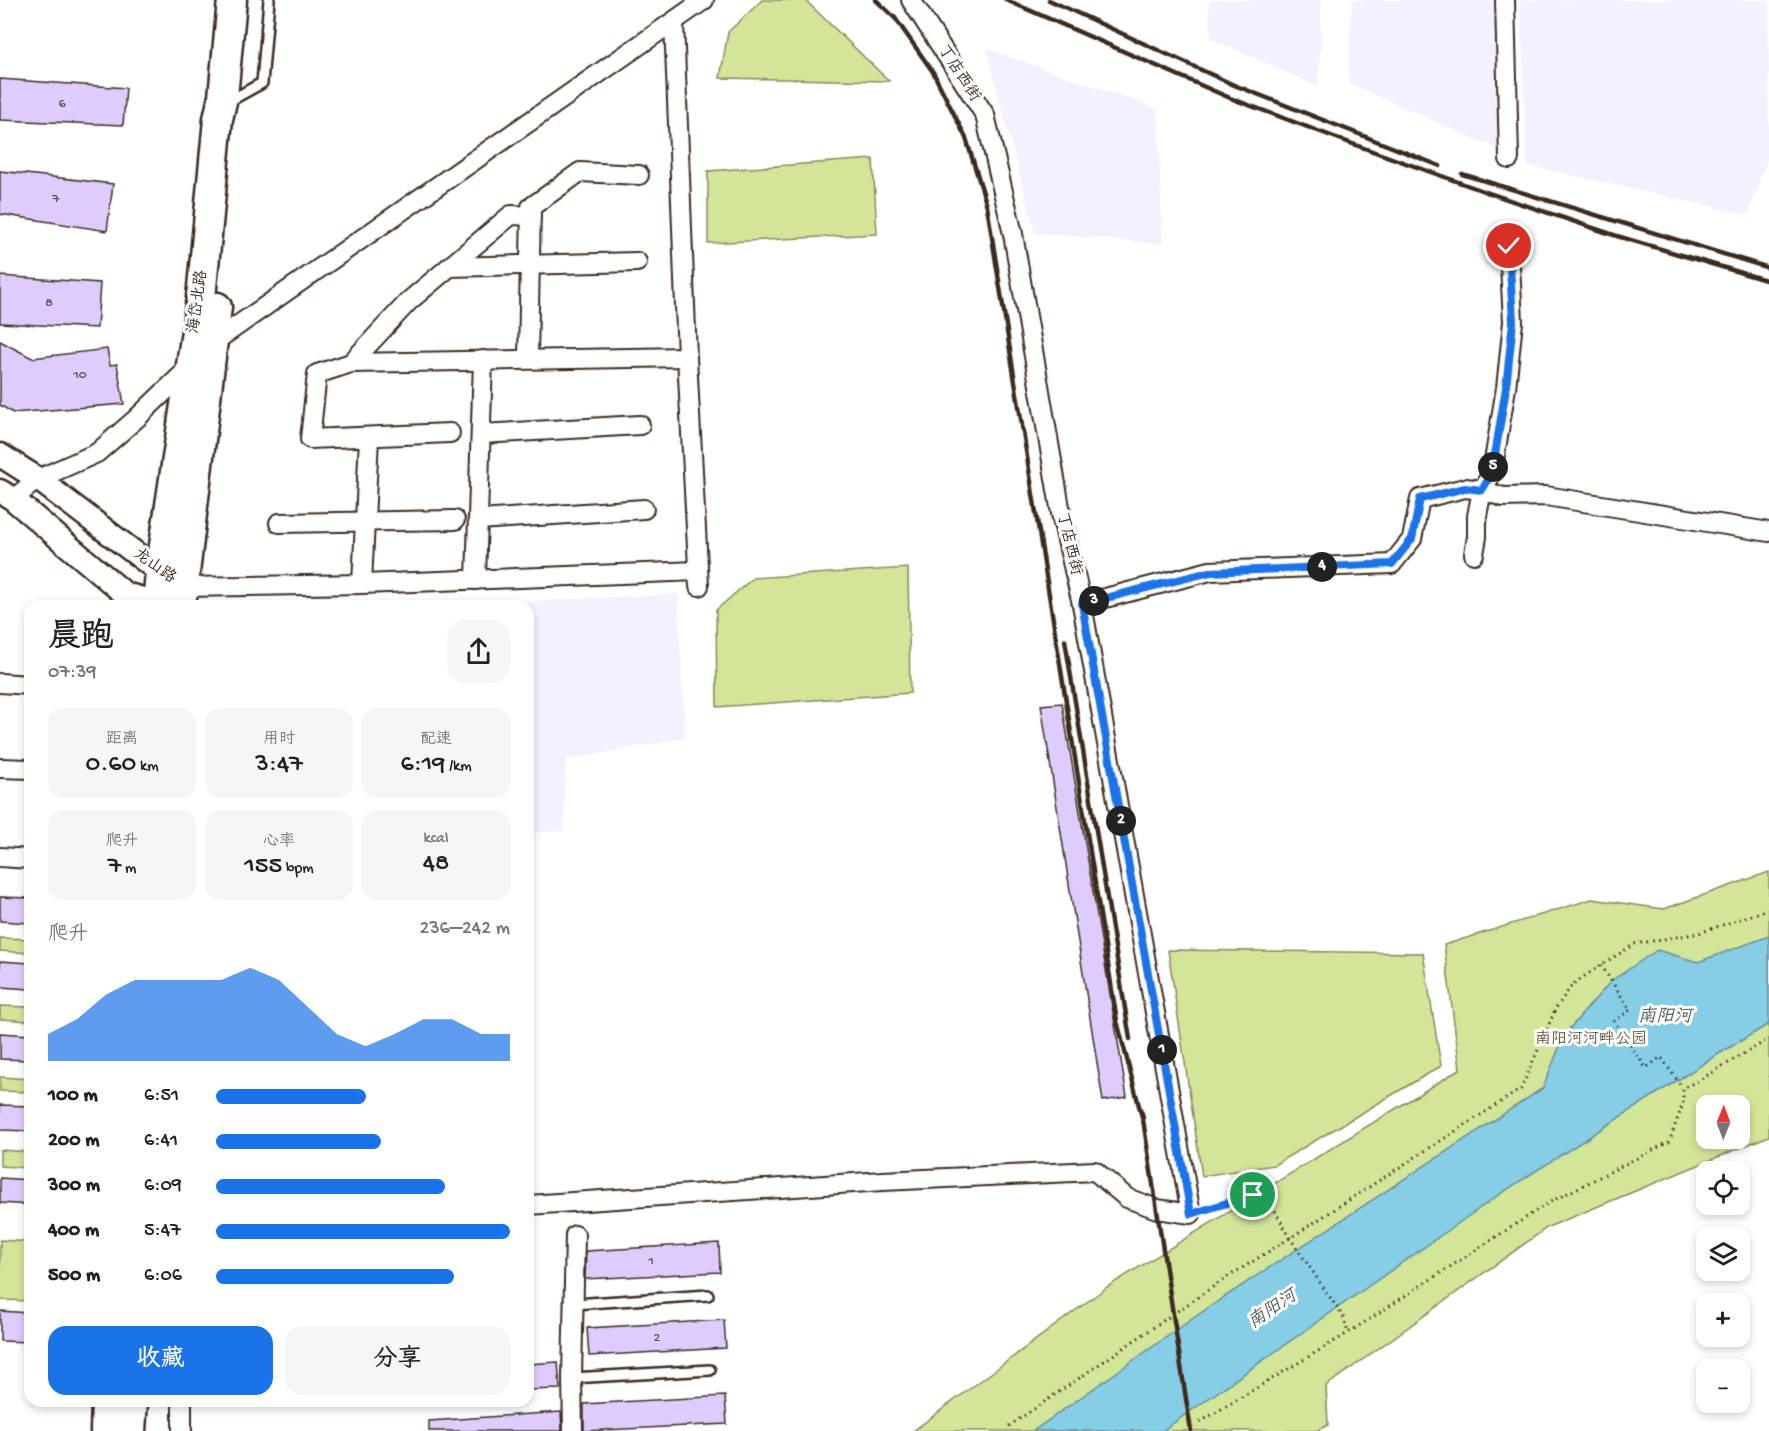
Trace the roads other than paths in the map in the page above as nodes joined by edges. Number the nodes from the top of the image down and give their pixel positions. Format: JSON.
{"nodes":[{"id":1,"x":232,"y":0,"type":"edge"},
{"id":2,"x":240,"y":0,"type":"edge"},
{"id":3,"x":269,"y":0,"type":"edge"},
{"id":4,"x":704,"y":0,"type":"edge"},
{"id":5,"x":911,"y":0,"type":"edge"},
{"id":6,"x":1505,"y":0,"type":"edge"},
{"id":7,"x":674,"y":22,"type":"junction"},
{"id":8,"x":233,"y":99,"type":"junction"},
{"id":9,"x":1509,"y":159,"type":"dead end"},
{"id":10,"x":639,"y":175,"type":"dead end"},
{"id":11,"x":531,"y":216,"type":"junction"},
{"id":12,"x":1509,"y":246,"type":"dead end"},
{"id":13,"x":637,"y":262,"type":"dead end"},
{"id":14,"x":530,"y":264,"type":"junction"},
{"id":15,"x":449,"y":267,"type":"junction"},
{"id":16,"x":214,"y":340,"type":"junction"},
{"id":17,"x":687,"y":357,"type":"junction"},
{"id":18,"x":528,"y":359,"type":"junction"},
{"id":19,"x":483,"y":360,"type":"junction"},
{"id":20,"x":351,"y":363,"type":"junction"},
{"id":21,"x":189,"y":368,"type":"junction"},
{"id":22,"x":640,"y":425,"type":"dead end"},
{"id":23,"x":450,"y":434,"type":"dead end"},
{"id":24,"x":481,"y":434,"type":"junction"},
{"id":25,"x":369,"y":437,"type":"junction"},
{"id":26,"x":0,"y":455,"type":"edge"},
{"id":27,"x":38,"y":479,"type":"junction"},
{"id":28,"x":1482,"y":490,"type":"junction"},
{"id":29,"x":6,"y":495,"type":"edge"},
{"id":30,"x":644,"y":508,"type":"dead end"},
{"id":31,"x":455,"y":520,"type":"dead end"},
{"id":32,"x":478,"y":520,"type":"junction"},
{"id":33,"x":279,"y":523,"type":"dead end"},
{"id":34,"x":1769,"y":532,"type":"edge"},
{"id":35,"x":1474,"y":554,"type":"dead end"},
{"id":36,"x":476,"y":580,"type":"junction"},
{"id":37,"x":362,"y":584,"type":"junction"},
{"id":38,"x":168,"y":595,"type":"edge"},
{"id":39,"x":1082,"y":604,"type":"junction"},
{"id":40,"x":0,"y":684,"type":"edge"},
{"id":41,"x":24,"y":685,"type":"edge"},
{"id":42,"x":0,"y":768,"type":"edge"},
{"id":43,"x":24,"y":770,"type":"edge"},
{"id":44,"x":0,"y":857,"type":"edge"},
{"id":45,"x":24,"y":858,"type":"edge"},
{"id":46,"x":534,"y":1204,"type":"edge"},
{"id":47,"x":576,"y":1234,"type":"dead end"},
{"id":48,"x":708,"y":1295,"type":"dead end"},
{"id":49,"x":574,"y":1304,"type":"junction"},
{"id":50,"x":710,"y":1370,"type":"dead end"},
{"id":51,"x":572,"y":1378,"type":"junction"},
{"id":52,"x":106,"y":1407,"type":"edge"},
{"id":53,"x":132,"y":1407,"type":"edge"},
{"id":54,"x":182,"y":1407,"type":"edge"},
{"id":55,"x":105,"y":1431,"type":"edge"},
{"id":56,"x":131,"y":1431,"type":"edge"},
{"id":57,"x":182,"y":1431,"type":"edge"},
{"id":58,"x":573,"y":1431,"type":"edge"}],
"edges":[{"from":1,"to":21,"type":"main road","name":"海岱北路"},
{"from":2,"to":8,"type":"main road","name":"海岱北路"},
{"from":3,"to":8,"type":"lane"},
{"from":4,"to":7,"type":"street"},
{"from":5,"to":39,"type":"street","name":"丁店西街"},
{"from":6,"to":9,"type":"street"},
{"from":7,"to":16,"type":"street"},
{"from":7,"to":17,"type":"street"},
{"from":8,"to":16,"type":"main road","name":"海岱北路"},
{"from":10,"to":11,"type":"street"},
{"from":11,"to":14,"type":"street"},
{"from":11,"to":15,"type":"street"},
{"from":12,"to":28,"type":"street"},
{"from":13,"to":14,"type":"street"},
{"from":14,"to":15,"type":"street"},
{"from":14,"to":18,"type":"street"},
{"from":15,"to":20,"type":"street"},
{"from":16,"to":21,"type":"street"},
{"from":16,"to":38,"type":"main road","name":"海岱北路"},
{"from":17,"to":18,"type":"street"},
{"from":17,"to":36,"type":"street"},
{"from":18,"to":19,"type":"street"},
{"from":19,"to":20,"type":"street"},
{"from":19,"to":24,"type":"street"},
{"from":20,"to":25,"type":"street"},
{"from":21,"to":27,"type":"street"},
{"from":21,"to":38,"type":"main road","name":"海岱北路"},
{"from":22,"to":24,"type":"street"},
{"from":23,"to":25,"type":"street"},
{"from":24,"to":32,"type":"street"},
{"from":25,"to":37,"type":"street"},
{"from":26,"to":27,"type":"street","name":"龙山路"},
{"from":27,"to":29,"type":"street"},
{"from":27,"to":38,"type":"street","name":"龙山路"},
{"from":28,"to":34,"type":"street"},
{"from":28,"to":35,"type":"street"},
{"from":28,"to":39,"type":"street"},
{"from":29,"to":38,"type":"street","name":"龙山路"},
{"from":30,"to":32,"type":"street"},
{"from":31,"to":33,"type":"street"},
{"from":32,"to":36,"type":"street"},
{"from":36,"to":37,"type":"street"},
{"from":37,"to":38,"type":"street"},
{"from":39,"to":46,"type":"street","name":"丁店西街"},
{"from":40,"to":41,"type":"street"},
{"from":42,"to":43,"type":"street"},
{"from":44,"to":45,"type":"street"},
{"from":47,"to":49,"type":"street"},
{"from":48,"to":49,"type":"lane"},
{"from":49,"to":51,"type":"street"},
{"from":50,"to":51,"type":"lane"},
{"from":51,"to":58,"type":"street"},
{"from":52,"to":55,"type":"main road"},
{"from":53,"to":56,"type":"main road"},
{"from":54,"to":57,"type":"street"}]}
